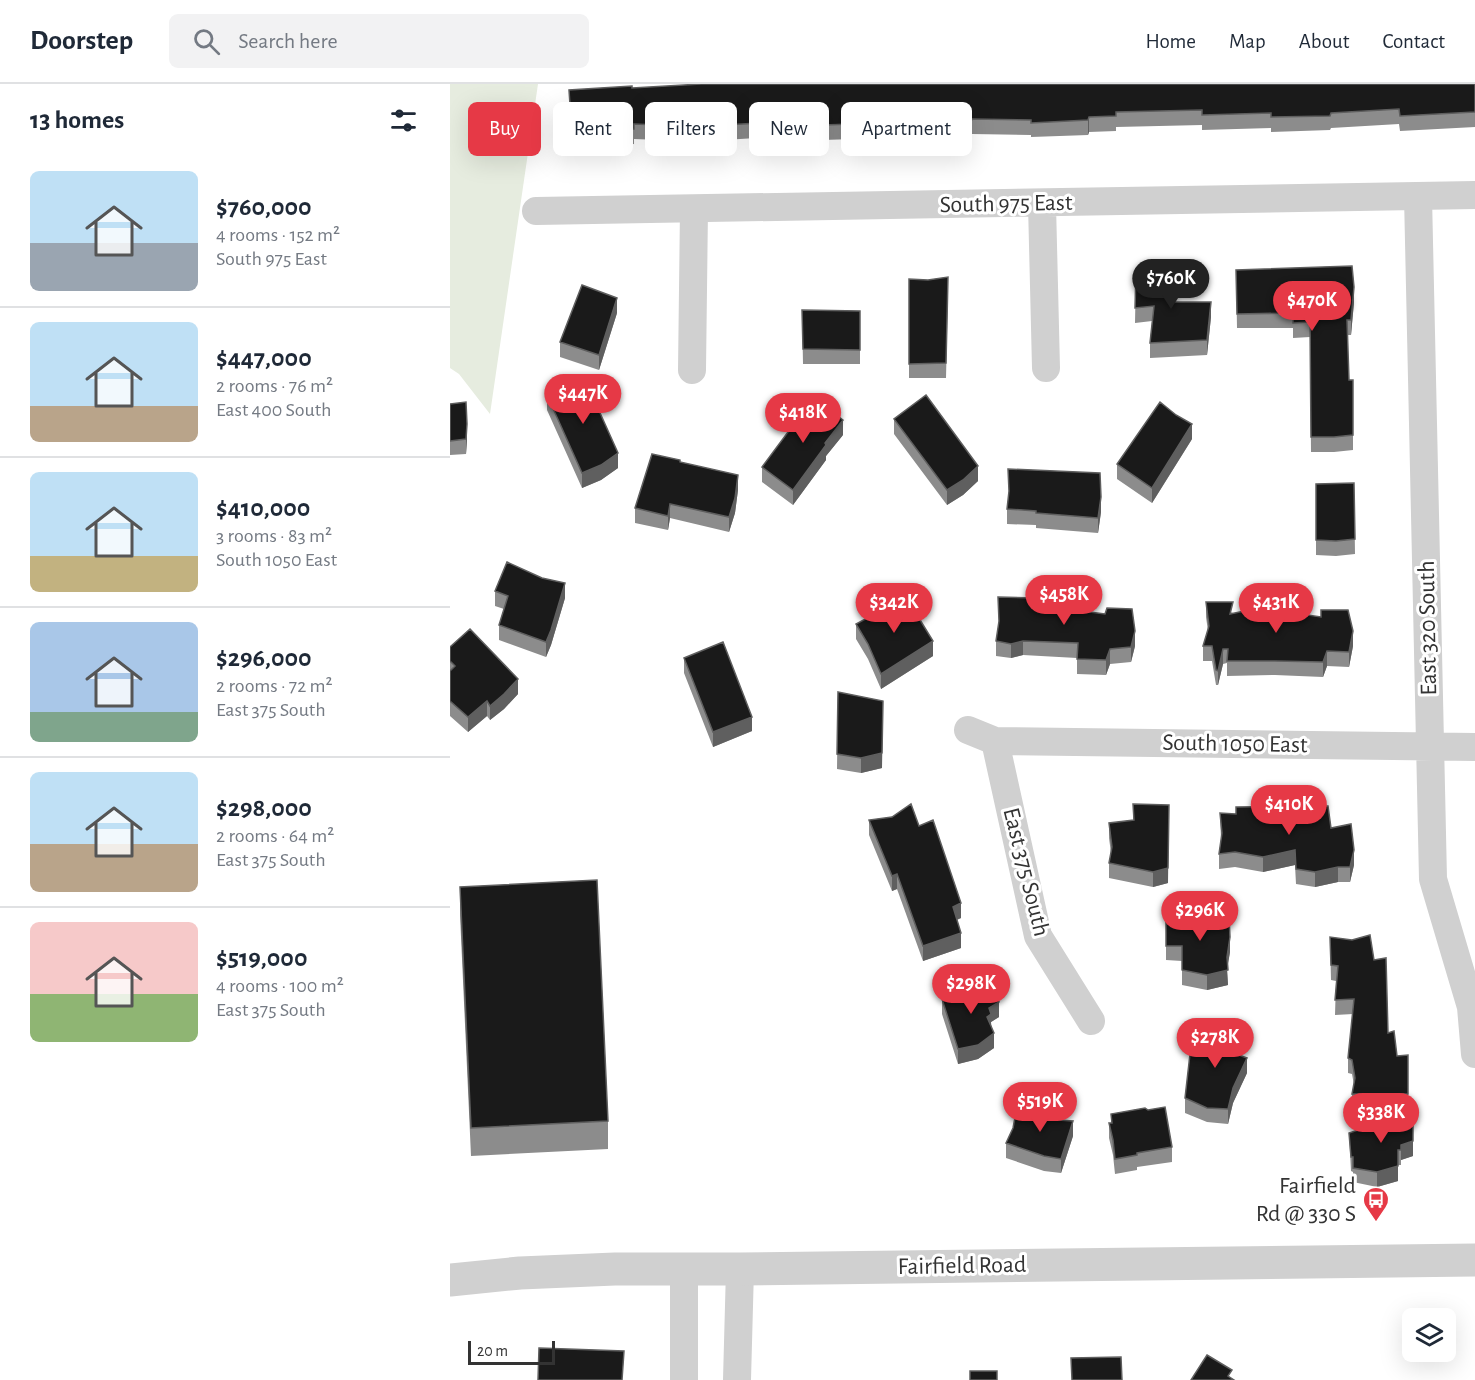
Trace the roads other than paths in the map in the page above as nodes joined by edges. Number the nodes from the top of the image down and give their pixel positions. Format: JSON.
{"nodes":[{"id":1,"x":1475,"y":195,"type":"edge"},
{"id":2,"x":1418,"y":196,"type":"junction"},
{"id":3,"x":1042,"y":204,"type":"junction"},
{"id":4,"x":694,"y":209,"type":"junction"},
{"id":5,"x":536,"y":211,"type":"dead end"},
{"id":6,"x":1046,"y":368,"type":"dead end"},
{"id":7,"x":692,"y":370,"type":"dead end"},
{"id":8,"x":968,"y":730,"type":"dead end"},
{"id":9,"x":995,"y":741,"type":"junction"},
{"id":10,"x":1430,"y":746,"type":"junction"},
{"id":11,"x":1475,"y":747,"type":"edge"},
{"id":12,"x":1090,"y":1021,"type":"dead end"},
{"id":13,"x":1475,"y":1054,"type":"edge"},
{"id":14,"x":1475,"y":1260,"type":"edge"},
{"id":15,"x":684,"y":1269,"type":"junction"},
{"id":16,"x":740,"y":1269,"type":"junction"},
{"id":17,"x":450,"y":1280,"type":"edge"},
{"id":18,"x":684,"y":1380,"type":"edge"},
{"id":19,"x":737,"y":1380,"type":"edge"}],
"edges":[{"from":1,"to":2,"type":"street","name":"South 975 East"},
{"from":2,"to":3,"type":"street","name":"South 975 East"},
{"from":2,"to":10,"type":"street","name":"East 320 South"},
{"from":3,"to":4,"type":"street","name":"South 975 East"},
{"from":3,"to":6,"type":"street"},
{"from":4,"to":5,"type":"street","name":"South 975 East"},
{"from":4,"to":7,"type":"street"},
{"from":8,"to":9,"type":"street"},
{"from":9,"to":10,"type":"street","name":"South 1050 East"},
{"from":9,"to":12,"type":"street","name":"East 375 South"},
{"from":10,"to":11,"type":"street","name":"South 1050 East"},
{"from":10,"to":13,"type":"street","name":"East 320 South"},
{"from":14,"to":16,"type":"street","name":"Fairfield Road"},
{"from":15,"to":16,"type":"street","name":"Fairfield Road"},
{"from":15,"to":17,"type":"street","name":"Fairfield Road"},
{"from":15,"to":18,"type":"street"},
{"from":16,"to":19,"type":"street"}]}
